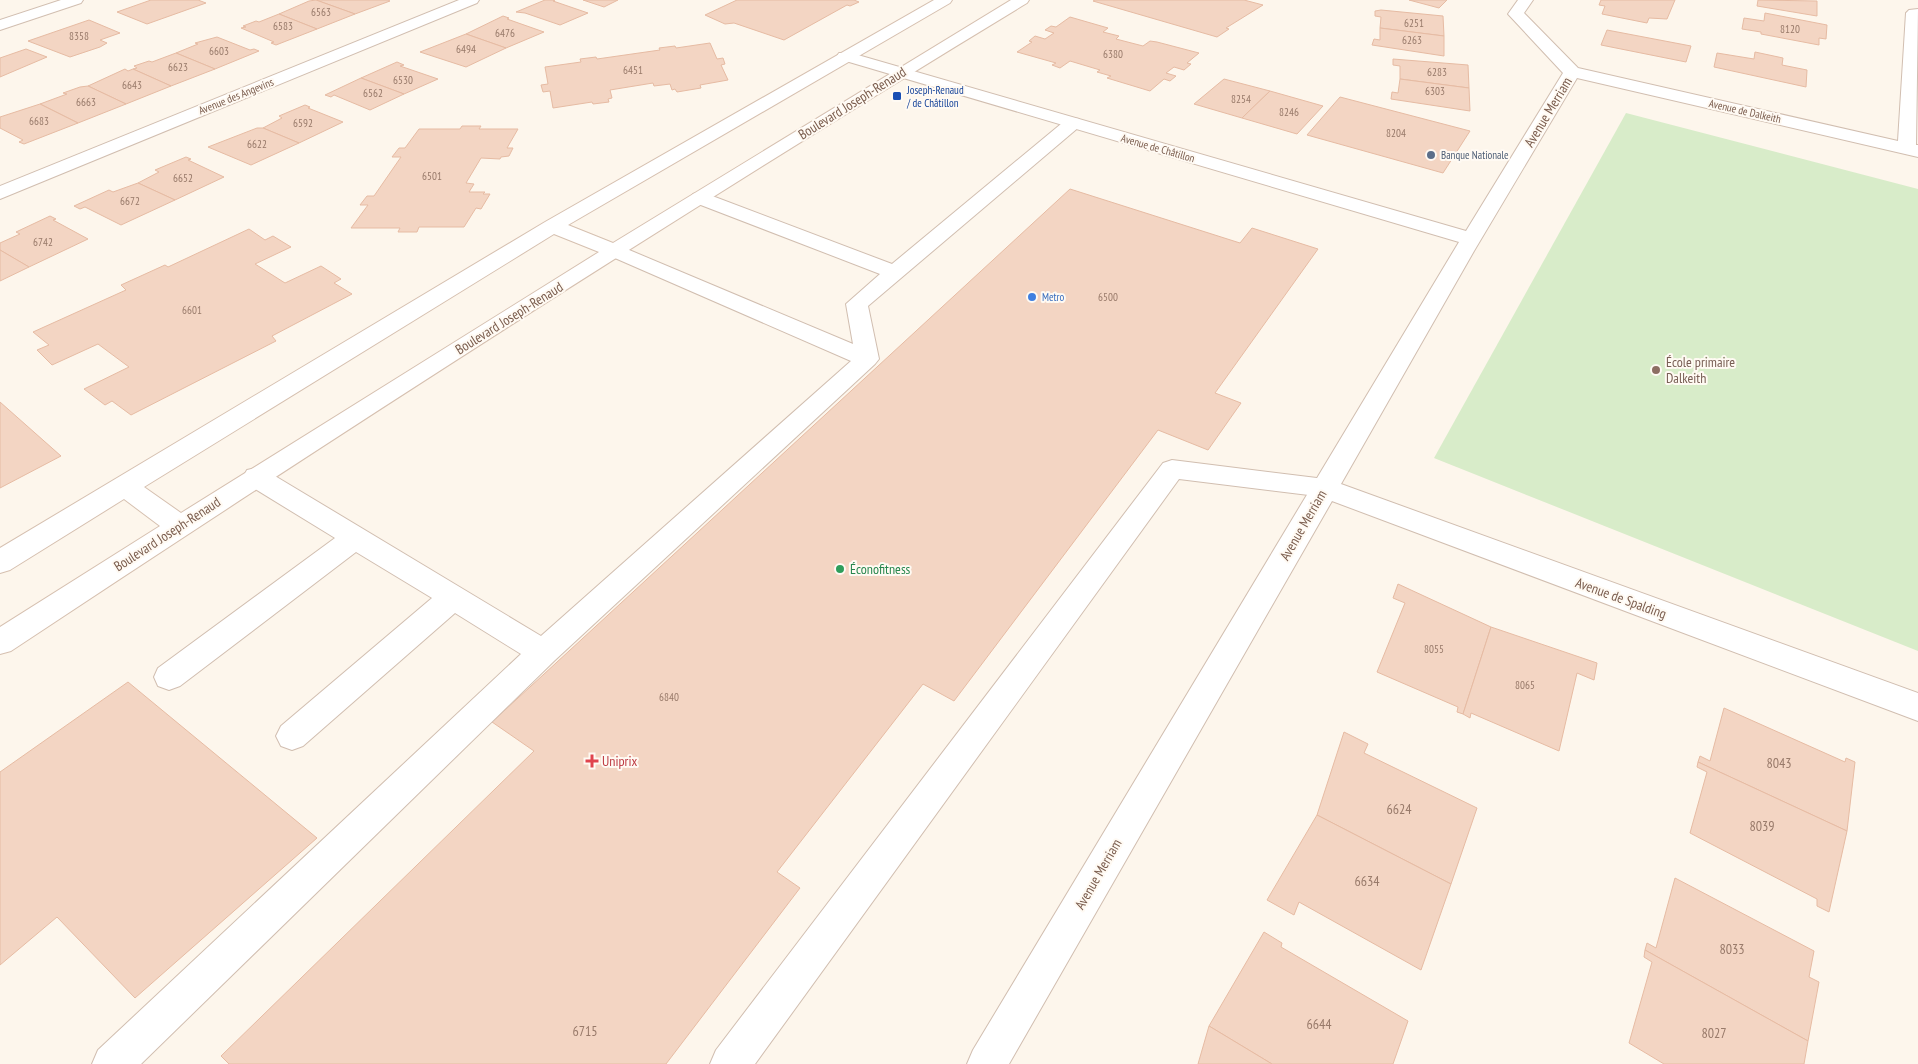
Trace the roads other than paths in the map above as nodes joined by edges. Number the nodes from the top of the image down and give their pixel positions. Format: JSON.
{"nodes":[{"id":1,"x":76,"y":0,"type":"edge"},
{"id":2,"x":472,"y":0,"type":"edge"},
{"id":3,"x":945,"y":0,"type":"edge"},
{"id":4,"x":1022,"y":0,"type":"edge"},
{"id":5,"x":1526,"y":0,"type":"edge"},
{"id":6,"x":1914,"y":13,"type":"dead end"},
{"id":7,"x":0,"y":25,"type":"edge"},
{"id":8,"x":845,"y":56,"type":"junction"},
{"id":9,"x":900,"y":72,"type":"junction"},
{"id":10,"x":1572,"y":72,"type":"junction"},
{"id":11,"x":1073,"y":123,"type":"junction"},
{"id":12,"x":1912,"y":149,"type":"edge"},
{"id":13,"x":0,"y":193,"type":"edge"},
{"id":14,"x":700,"y":198,"type":"junction"},
{"id":15,"x":552,"y":226,"type":"junction"},
{"id":16,"x":1471,"y":239,"type":"junction"},
{"id":17,"x":615,"y":251,"type":"junction"},
{"id":18,"x":894,"y":272,"type":"junction"},
{"id":19,"x":866,"y":359,"type":"junction"},
{"id":20,"x":256,"y":477,"type":"junction"},
{"id":21,"x":125,"y":487,"type":"junction"},
{"id":22,"x":1325,"y":488,"type":"junction"},
{"id":23,"x":180,"y":526,"type":"junction"},
{"id":24,"x":356,"y":537,"type":"junction"},
{"id":25,"x":0,"y":562,"type":"edge"},
{"id":26,"x":453,"y":597,"type":"junction"},
{"id":27,"x":0,"y":642,"type":"edge"},
{"id":28,"x":543,"y":652,"type":"junction"},
{"id":29,"x":169,"y":677,"type":"dead end"},
{"id":30,"x":1918,"y":707,"type":"edge"},
{"id":31,"x":292,"y":736,"type":"dead end"},
{"id":32,"x":112,"y":1064,"type":"edge"},
{"id":33,"x":730,"y":1064,"type":"edge"},
{"id":34,"x":987,"y":1064,"type":"edge"}],
"edges":[{"from":1,"to":7,"type":"street"},
{"from":2,"to":13,"type":"street","name":"Avenue des Angevins"},
{"from":3,"to":8,"type":"street"},
{"from":4,"to":9,"type":"street","name":"Boulevard Joseph-Renaud"},
{"from":5,"to":10,"type":"street","name":"Avenue Merriam"},
{"from":6,"to":12,"type":"street"},
{"from":8,"to":9,"type":"street","name":"Avenue de Châtillon"},
{"from":8,"to":15,"type":"street"},
{"from":9,"to":11,"type":"street","name":"Avenue de Châtillon"},
{"from":9,"to":14,"type":"street","name":"Boulevard Joseph-Renaud"},
{"from":10,"to":12,"type":"street","name":"Avenue de Dalkeith"},
{"from":10,"to":16,"type":"street","name":"Avenue Merriam"},
{"from":11,"to":16,"type":"street","name":"Avenue de Châtillon"},
{"from":11,"to":18,"type":"street"},
{"from":14,"to":17,"type":"street","name":"Boulevard Joseph-Renaud"},
{"from":14,"to":18,"type":"street"},
{"from":15,"to":17,"type":"street"},
{"from":15,"to":21,"type":"street"},
{"from":16,"to":22,"type":"street","name":"Avenue Merriam"},
{"from":17,"to":19,"type":"street"},
{"from":17,"to":20,"type":"street","name":"Boulevard Joseph-Renaud"},
{"from":18,"to":19,"type":"street"},
{"from":19,"to":28,"type":"street"},
{"from":20,"to":23,"type":"street","name":"Boulevard Joseph-Renaud"},
{"from":20,"to":24,"type":"street"},
{"from":21,"to":23,"type":"street"},
{"from":21,"to":25,"type":"street"},
{"from":22,"to":30,"type":"street","name":"Avenue de Spalding"},
{"from":22,"to":33,"type":"street","name":"Avenue de Spalding"},
{"from":22,"to":34,"type":"street","name":"Avenue Merriam"},
{"from":23,"to":27,"type":"street","name":"Boulevard Joseph-Renaud"},
{"from":24,"to":26,"type":"street"},
{"from":24,"to":29,"type":"street"},
{"from":26,"to":28,"type":"street"},
{"from":26,"to":31,"type":"street"},
{"from":28,"to":32,"type":"street"}]}
